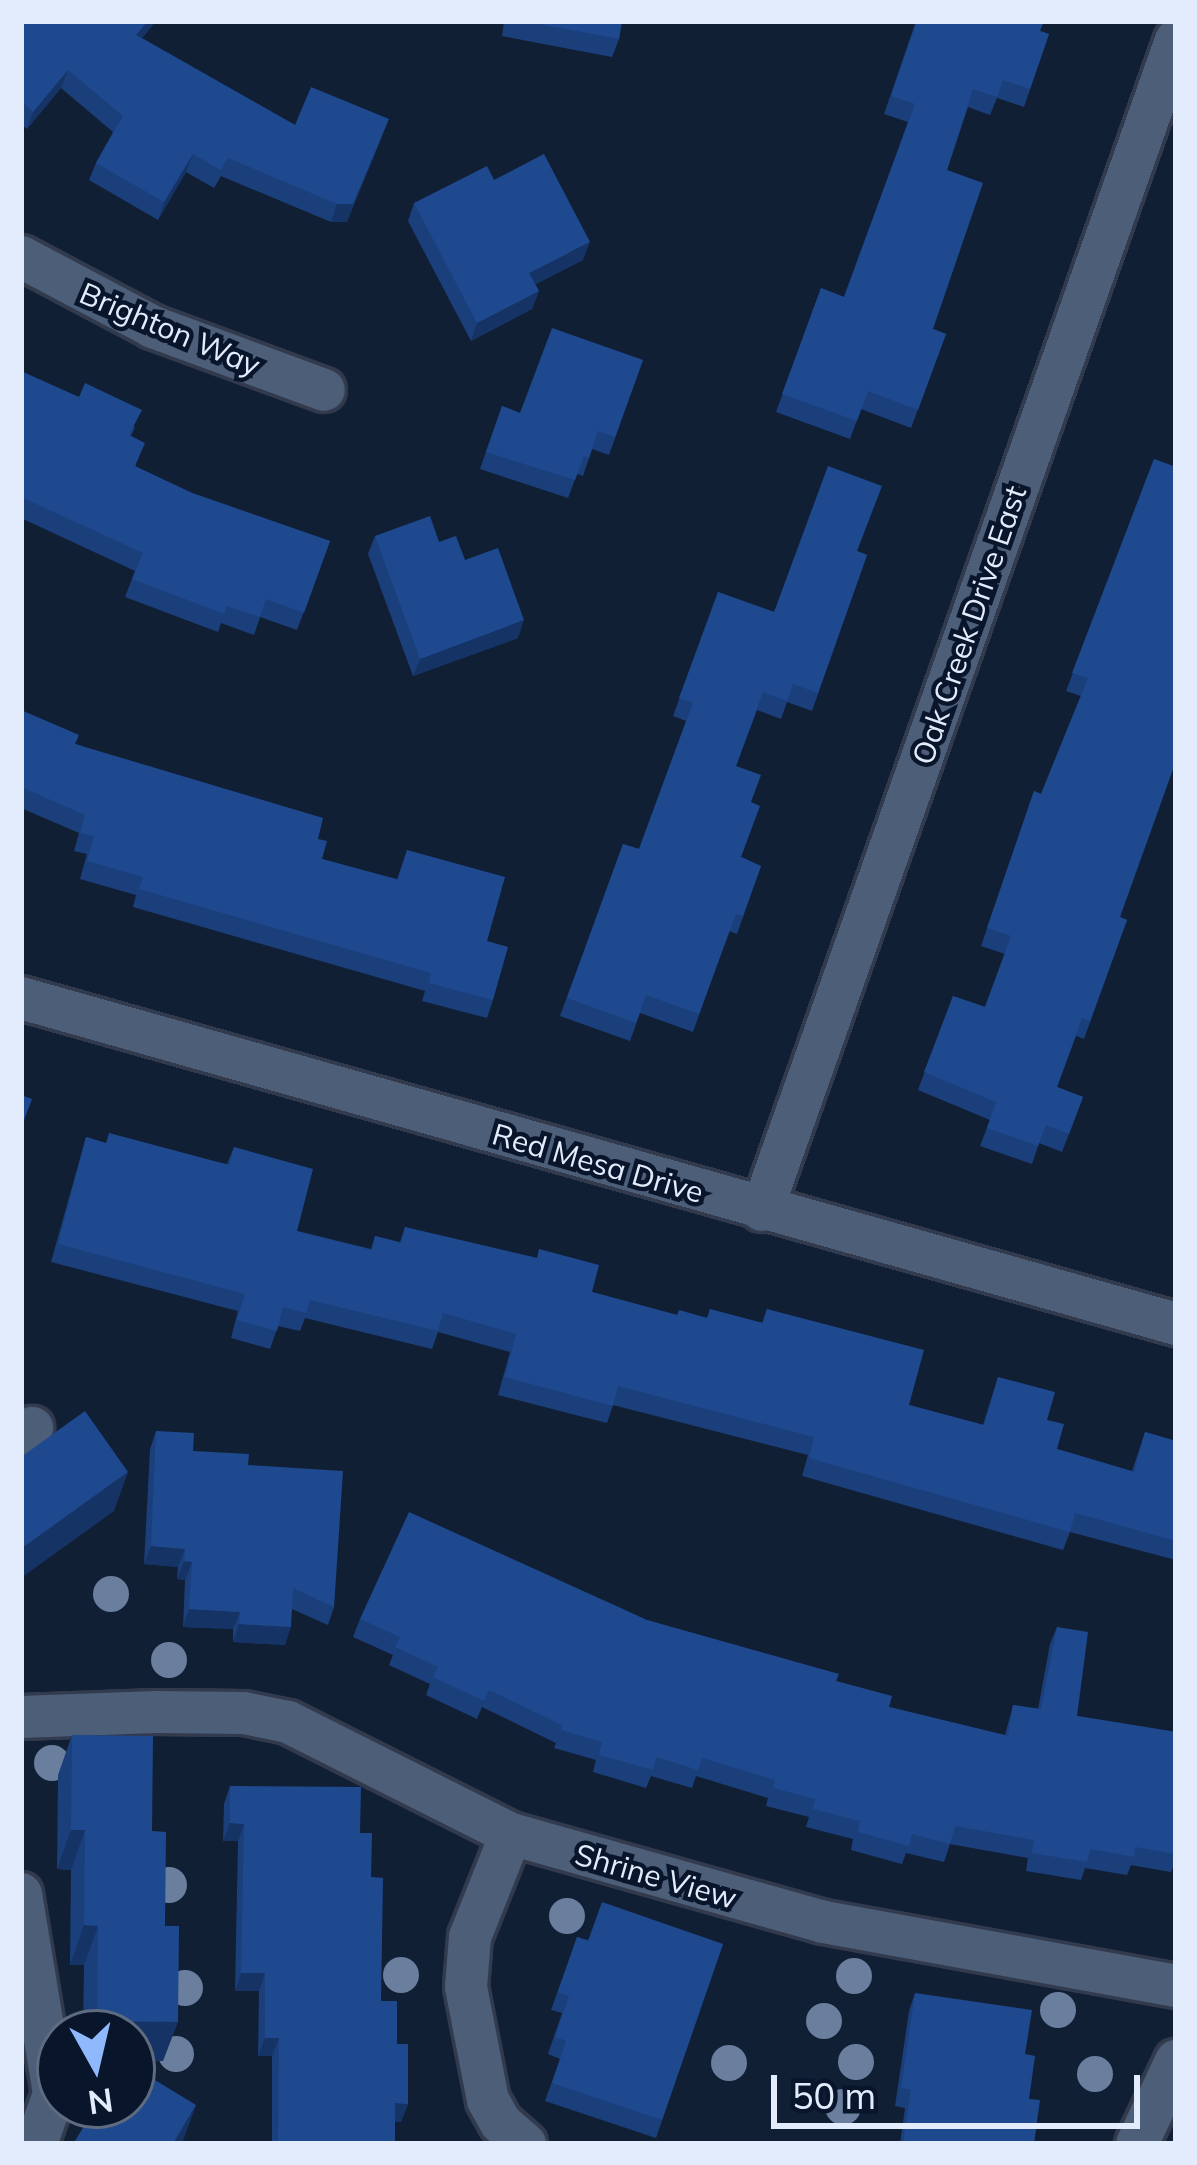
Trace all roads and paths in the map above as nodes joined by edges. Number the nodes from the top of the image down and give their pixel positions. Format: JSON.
{"nodes":[{"id":1,"x":1176,"y":40,"type":"edge"},
{"id":2,"x":21,"y":257,"type":"edge"},
{"id":3,"x":324,"y":390,"type":"dead end"},
{"id":4,"x":21,"y":998,"type":"edge"},
{"id":5,"x":762,"y":1210,"type":"junction"},
{"id":6,"x":1176,"y":1324,"type":"edge"},
{"id":7,"x":21,"y":1717,"type":"edge"},
{"id":8,"x":512,"y":1834,"type":"junction"},
{"id":9,"x":21,"y":1894,"type":"edge"},
{"id":10,"x":1176,"y":1986,"type":"edge"},
{"id":11,"x":1176,"y":2060,"type":"edge"},
{"id":12,"x":36,"y":2144,"type":"edge"},
{"id":13,"x":525,"y":2144,"type":"edge"},
{"id":14,"x":1137,"y":2144,"type":"edge"}],
"edges":[{"from":1,"to":5,"type":"street","name":"Oak Creek Drive East"},
{"from":2,"to":3,"type":"street","name":"Brighton Way"},
{"from":4,"to":5,"type":"street","name":"Red Mesa Drive"},
{"from":5,"to":6,"type":"street","name":"Red Mesa Drive"},
{"from":7,"to":8,"type":"street","name":"Shrine View"},
{"from":8,"to":10,"type":"street","name":"Shrine View"},
{"from":8,"to":13,"type":"street"},
{"from":9,"to":12,"type":"street"},
{"from":11,"to":14,"type":"street"}]}
